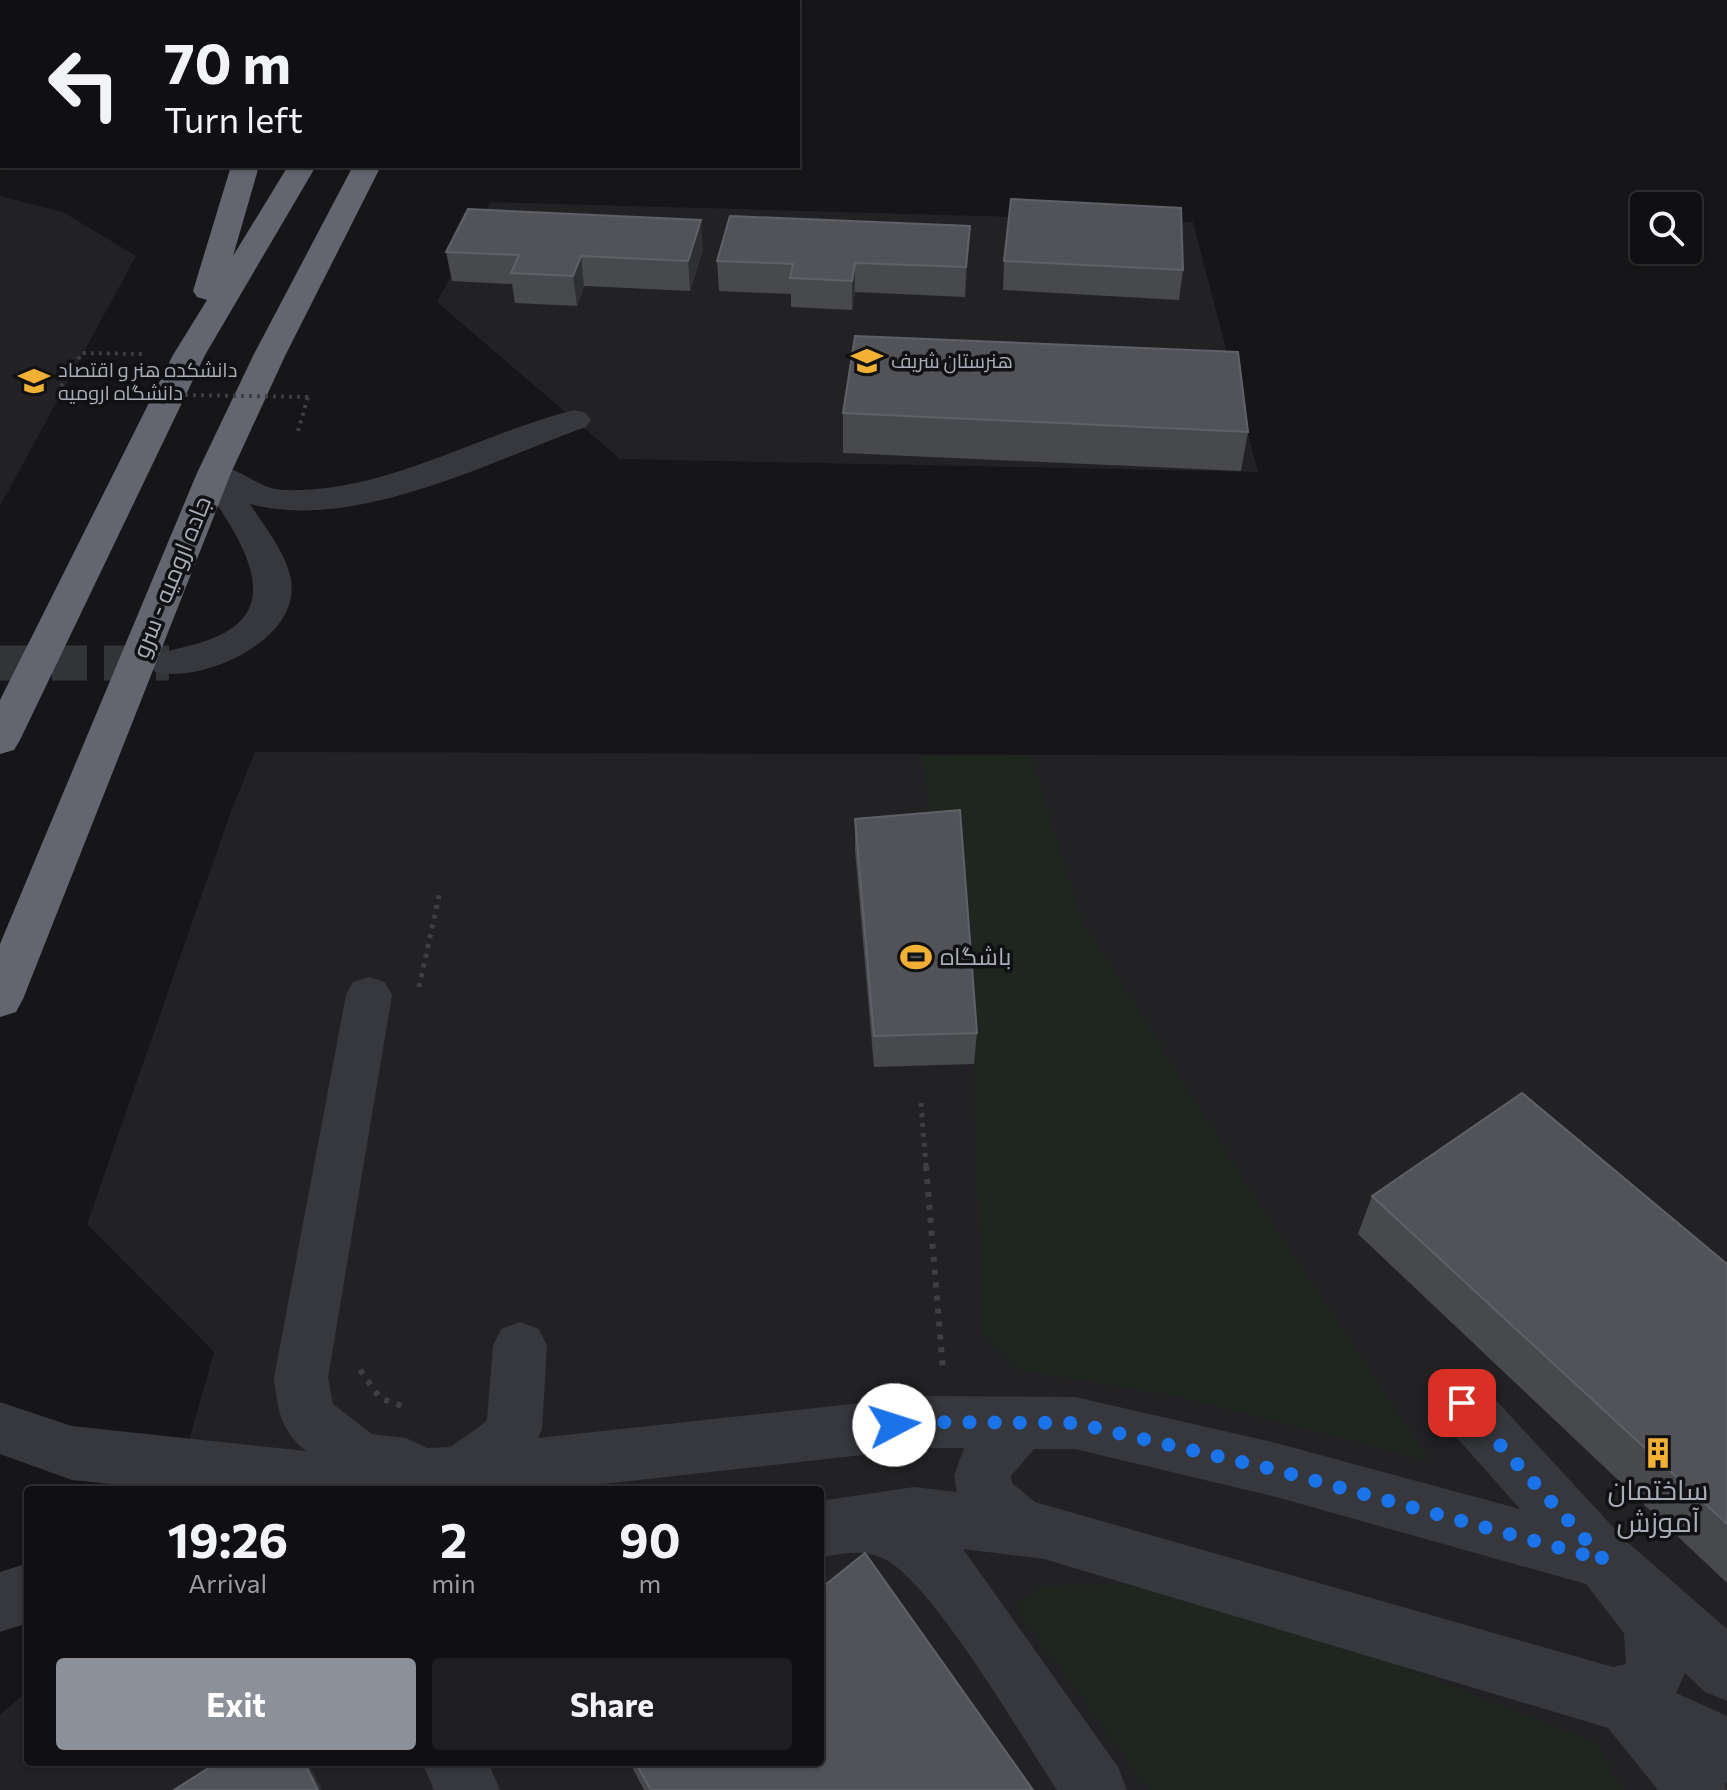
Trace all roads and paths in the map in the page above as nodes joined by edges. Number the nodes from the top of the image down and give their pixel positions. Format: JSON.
{"nodes":[{"id":1,"x":244,"y":168,"type":"edge"},
{"id":2,"x":301,"y":168,"type":"edge"},
{"id":3,"x":366,"y":168,"type":"edge"},
{"id":4,"x":189,"y":355,"type":"junction"},
{"id":5,"x":574,"y":420,"type":"dead end"},
{"id":6,"x":298,"y":431,"type":"dead end"},
{"id":7,"x":214,"y":473,"type":"junction"},
{"id":8,"x":169,"y":663,"type":"tunnel mouth"},
{"id":9,"x":0,"y":740,"type":"edge"},
{"id":10,"x":440,"y":891,"type":"dead end"},
{"id":11,"x":393,"y":998,"type":"joint"},
{"id":12,"x":0,"y":999,"type":"edge"},
{"id":13,"x":921,"y":1103,"type":"dead end"},
{"id":14,"x":520,"y":1346,"type":"dead end"},
{"id":15,"x":356,"y":1365,"type":"dead end"},
{"id":16,"x":944,"y":1379,"type":"dead end"},
{"id":17,"x":1462,"y":1403,"type":"dead end"},
{"id":18,"x":408,"y":1409,"type":"dead end"},
{"id":19,"x":1025,"y":1422,"type":"junction"},
{"id":20,"x":0,"y":1428,"type":"edge"},
{"id":21,"x":441,"y":1481,"type":"edge"},
{"id":22,"x":836,"y":1527,"type":"edge"},
{"id":23,"x":1025,"y":1528,"type":"junction"},
{"id":24,"x":1604,"y":1560,"type":"junction"},
{"id":25,"x":24,"y":1594,"type":"edge"},
{"id":26,"x":0,"y":1602,"type":"edge"},
{"id":27,"x":1727,"y":1670,"type":"edge"},
{"id":28,"x":1613,"y":1698,"type":"junction"},
{"id":29,"x":1727,"y":1752,"type":"edge"},
{"id":30,"x":456,"y":1766,"type":"edge"},
{"id":31,"x":468,"y":1790,"type":"edge"},
{"id":32,"x":1095,"y":1790,"type":"edge"},
{"id":33,"x":1695,"y":1790,"type":"edge"}],
"edges":[{"from":1,"to":4,"type":"highway"},
{"from":2,"to":4,"type":"highway"},
{"from":3,"to":7,"type":"highway","name":"جاده ارومیه - سرو"},
{"from":4,"to":6,"type":"path","bridge":true},
{"from":4,"to":9,"type":"highway"},
{"from":5,"to":7,"type":"lane"},
{"from":7,"to":8,"type":"lane"},
{"from":7,"to":12,"type":"highway","name":"جاده ارومیه - سرو"},
{"from":10,"to":11,"type":"path"},
{"from":11,"to":21,"type":"lane"},
{"from":13,"to":16,"type":"path"},
{"from":14,"to":21,"type":"lane"},
{"from":15,"to":18,"type":"path"},
{"from":17,"to":24,"type":"lane"},
{"from":19,"to":21,"type":"lane"},
{"from":19,"to":23,"type":"lane"},
{"from":19,"to":24,"type":"lane"},
{"from":20,"to":21,"type":"lane"},
{"from":22,"to":23,"type":"lane"},
{"from":22,"to":32,"type":"lane"},
{"from":23,"to":28,"type":"lane"},
{"from":24,"to":27,"type":"lane"},
{"from":24,"to":28,"type":"lane"},
{"from":25,"to":26,"type":"lane"},
{"from":28,"to":29,"type":"lane"},
{"from":28,"to":33,"type":"lane"},
{"from":30,"to":31,"type":"lane"}]}
